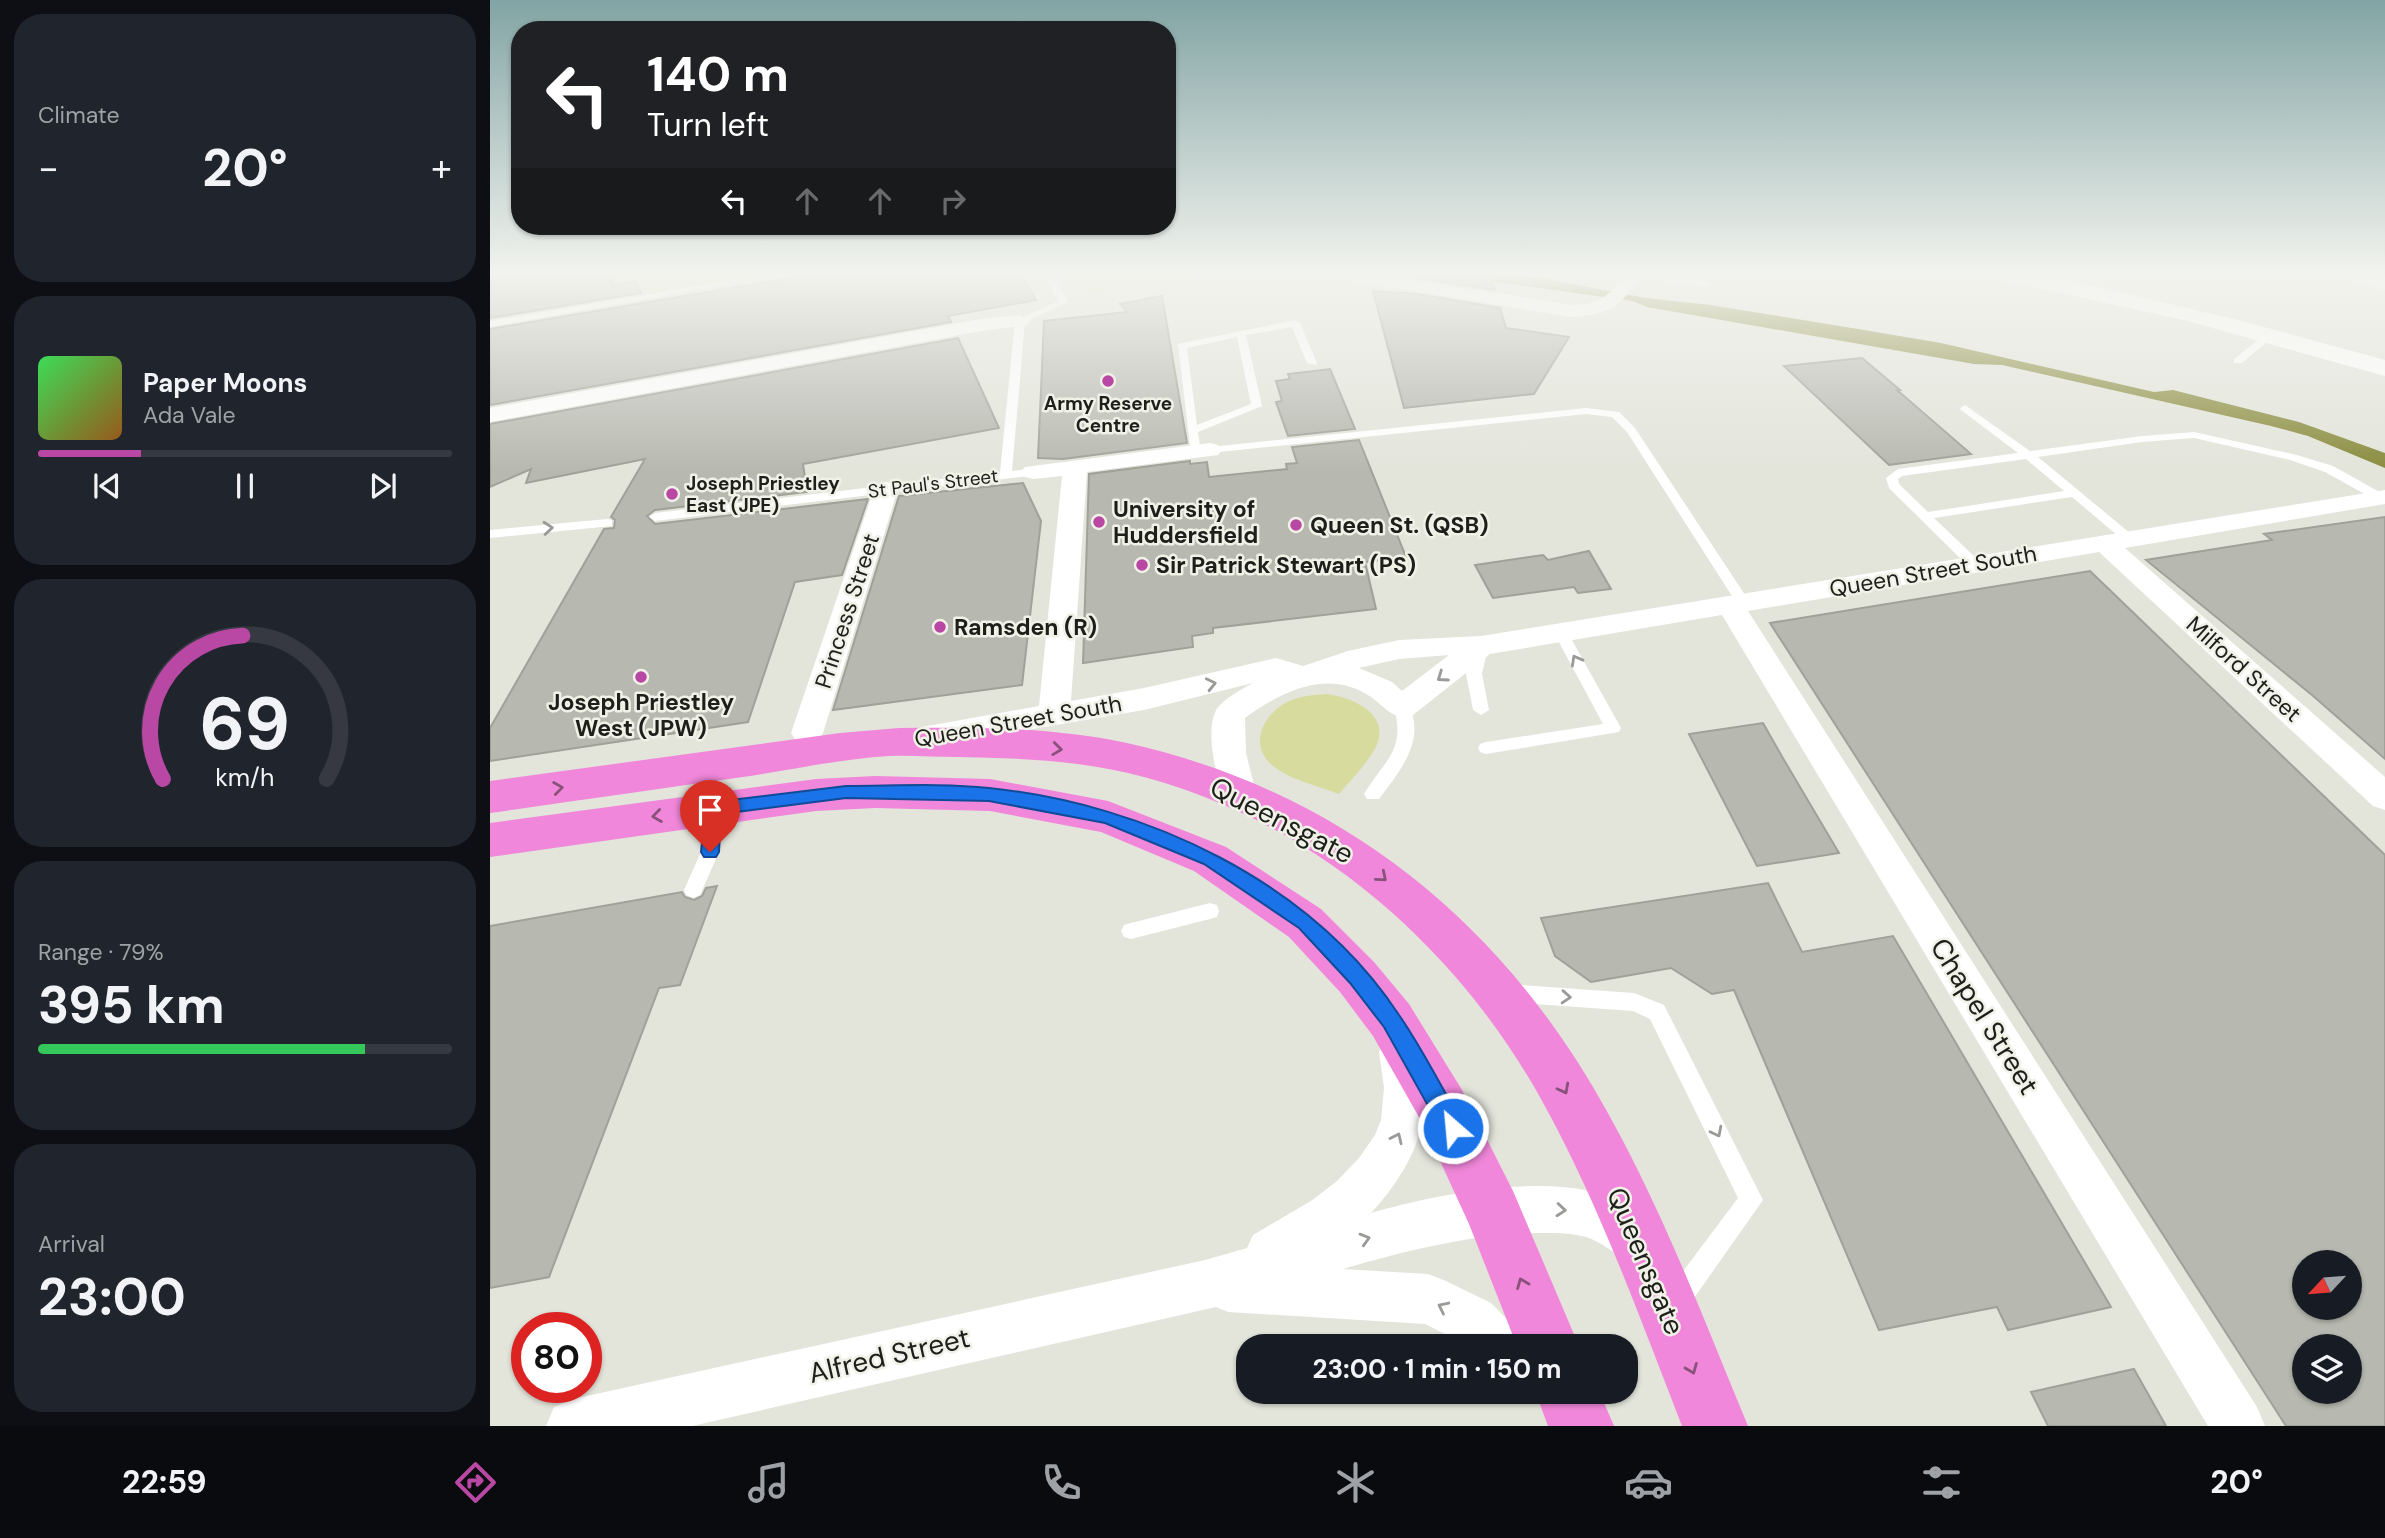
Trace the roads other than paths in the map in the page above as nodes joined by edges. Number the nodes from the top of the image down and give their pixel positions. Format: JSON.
{"nodes":[{"id":1,"x":913,"y":338,"type":"edge"},
{"id":2,"x":1018,"y":338,"type":"edge"},
{"id":3,"x":1220,"y":338,"type":"edge"},
{"id":4,"x":1242,"y":338,"type":"edge"},
{"id":5,"x":1301,"y":338,"type":"edge"},
{"id":6,"x":2267,"y":338,"type":"edge"},
{"id":7,"x":2279,"y":338,"type":"edge"},
{"id":8,"x":2238,"y":361,"type":"dead end"},
{"id":9,"x":1312,"y":363,"type":"dead end"},
{"id":10,"x":2385,"y":368,"type":"edge"},
{"id":11,"x":1965,"y":408,"type":"dead end"},
{"id":12,"x":490,"y":415,"type":"edge"},
{"id":13,"x":1200,"y":444,"type":"junction"},
{"id":14,"x":2028,"y":455,"type":"junction"},
{"id":15,"x":1074,"y":467,"type":"junction"},
{"id":16,"x":1033,"y":472,"type":"joint"},
{"id":17,"x":1006,"y":475,"type":"junction"},
{"id":18,"x":886,"y":489,"type":"junction"},
{"id":19,"x":2076,"y":493,"type":"junction"},
{"id":20,"x":2383,"y":498,"type":"edge"},
{"id":21,"x":1925,"y":516,"type":"junction"},
{"id":22,"x":655,"y":517,"type":"dead end"},
{"id":23,"x":607,"y":523,"type":"dead end"},
{"id":24,"x":490,"y":534,"type":"edge"},
{"id":25,"x":2116,"y":540,"type":"junction"},
{"id":26,"x":1974,"y":564,"type":"junction"},
{"id":27,"x":1738,"y":605,"type":"junction"},
{"id":28,"x":1561,"y":633,"type":"junction"},
{"id":29,"x":1450,"y":645,"type":"junction"},
{"id":30,"x":1481,"y":646,"type":"junction"},
{"id":31,"x":1310,"y":674,"type":"junction"},
{"id":32,"x":1370,"y":682,"type":"junction"},
{"id":33,"x":1144,"y":699,"type":"junction"},
{"id":34,"x":1402,"y":707,"type":"junction"},
{"id":35,"x":1481,"y":710,"type":"dead end"},
{"id":36,"x":1230,"y":713,"type":"junction"},
{"id":37,"x":1054,"y":714,"type":"junction"},
{"id":38,"x":807,"y":733,"type":"dead end"},
{"id":39,"x":891,"y":742,"type":"junction"},
{"id":40,"x":1486,"y":748,"type":"dead end"},
{"id":41,"x":1239,"y":793,"type":"junction"},
{"id":42,"x":1373,"y":794,"type":"dead end"},
{"id":43,"x":490,"y":797,"type":"edge"},
{"id":44,"x":2385,"y":797,"type":"edge"},
{"id":45,"x":712,"y":808,"type":"junction"},
{"id":46,"x":490,"y":840,"type":"edge"},
{"id":47,"x":693,"y":890,"type":"dead end"},
{"id":48,"x":1210,"y":911,"type":"dead end"},
{"id":49,"x":1131,"y":931,"type":"dead end"},
{"id":50,"x":1498,"y":992,"type":"junction"},
{"id":51,"x":1391,"y":1020,"type":"junction"},
{"id":52,"x":1493,"y":1211,"type":"junction"},
{"id":53,"x":1640,"y":1243,"type":"junction"},
{"id":54,"x":1205,"y":1285,"type":"junction"},
{"id":55,"x":1668,"y":1312,"type":"junction"},
{"id":56,"x":1486,"y":1334,"type":"edge"},
{"id":57,"x":1543,"y":1334,"type":"edge"},
{"id":58,"x":1549,"y":1404,"type":"edge"},
{"id":59,"x":1572,"y":1404,"type":"edge"},
{"id":60,"x":573,"y":1426,"type":"edge"},
{"id":61,"x":1564,"y":1426,"type":"edge"},
{"id":62,"x":1581,"y":1426,"type":"edge"},
{"id":63,"x":1716,"y":1426,"type":"edge"},
{"id":64,"x":2238,"y":1426,"type":"edge"}],
"edges":[{"from":1,"to":12,"type":"street"},
{"from":2,"to":17,"type":"lane"},
{"from":3,"to":13,"type":"lane"},
{"from":4,"to":13,"type":"lane"},
{"from":5,"to":9,"type":"lane"},
{"from":6,"to":8,"type":"lane"},
{"from":7,"to":10,"type":"main road"},
{"from":11,"to":14,"type":"lane"},
{"from":13,"to":15,"type":"street","name":"St Paul's Street"},
{"from":13,"to":27,"type":"lane"},
{"from":14,"to":19,"type":"lane"},
{"from":14,"to":20,"type":"lane"},
{"from":14,"to":21,"type":"lane"},
{"from":15,"to":16,"type":"street","name":"St Paul's Street"},
{"from":15,"to":37,"type":"street"},
{"from":16,"to":17,"type":"lane","name":"St Paul's Street"},
{"from":17,"to":18,"type":"lane","name":"St Paul's Street"},
{"from":18,"to":22,"type":"lane","name":"St Paul's Street"},
{"from":18,"to":38,"type":"street","name":"Princess Street"},
{"from":19,"to":21,"type":"lane"},
{"from":19,"to":25,"type":"lane"},
{"from":20,"to":25,"type":"street","name":"Queen Street South"},
{"from":21,"to":26,"type":"lane"},
{"from":24,"to":23,"type":"lane","one_way":true},
{"from":25,"to":26,"type":"street","name":"Queen Street South"},
{"from":25,"to":44,"type":"street","name":"Milford Street"},
{"from":26,"to":27,"type":"street","name":"Queen Street South"},
{"from":27,"to":28,"type":"street","name":"Queen Street South"},
{"from":27,"to":64,"type":"street","name":"Chapel Street"},
{"from":28,"to":30,"type":"street","name":"Queen Street South"},
{"from":40,"to":28,"type":"lane","one_way":true},
{"from":29,"to":30,"type":"street","name":"Queen Street South"},
{"from":29,"to":31,"type":"street","name":"Queen Street South"},
{"from":29,"to":32,"type":"street","name":"Queen Street South"},
{"from":30,"to":34,"type":"street","name":"Queen Street South","one_way":true},
{"from":30,"to":35,"type":"lane"},
{"from":31,"to":32,"type":"street","name":"Queen Street South"},
{"from":33,"to":31,"type":"street","name":"Queen Street South","one_way":true},
{"from":31,"to":36,"type":"street","name":"Queen Street South"},
{"from":32,"to":34,"type":"street","name":"Queen Street South"},
{"from":33,"to":36,"type":"street","name":"Queen Street South"},
{"from":33,"to":37,"type":"street","name":"Queen Street South"},
{"from":34,"to":42,"type":"lane"},
{"from":36,"to":41,"type":"street"},
{"from":37,"to":39,"type":"street","name":"Queen Street South"},
{"from":39,"to":41,"type":"highway","name":"Queensgate","one_way":true},
{"from":43,"to":39,"type":"highway","name":"Queensgate","one_way":true},
{"from":41,"to":50,"type":"highway","name":"Queensgate","one_way":true},
{"from":45,"to":46,"type":"highway","one_way":true},
{"from":45,"to":47,"type":"lane"},
{"from":45,"to":51,"type":"highway"},
{"from":48,"to":49,"type":"lane"},
{"from":50,"to":53,"type":"highway","name":"Queensgate","one_way":true},
{"from":50,"to":55,"type":"lane","one_way":true},
{"from":51,"to":52,"type":"highway"},
{"from":54,"to":51,"type":"street","name":"Alfred Street","one_way":true},
{"from":52,"to":53,"type":"street","name":"Alfred Street","one_way":true},
{"from":54,"to":52,"type":"street","name":"Alfred Street","one_way":true},
{"from":57,"to":52,"type":"highway","one_way":true},
{"from":53,"to":55,"type":"highway","name":"Queensgate"},
{"from":56,"to":54,"type":"street","name":"Alfred Street","one_way":true},
{"from":54,"to":60,"type":"street","name":"Alfred Street"},
{"from":55,"to":63,"type":"highway","name":"Queensgate","one_way":true},
{"from":58,"to":61,"type":"street"},
{"from":59,"to":62,"type":"highway"}]}
